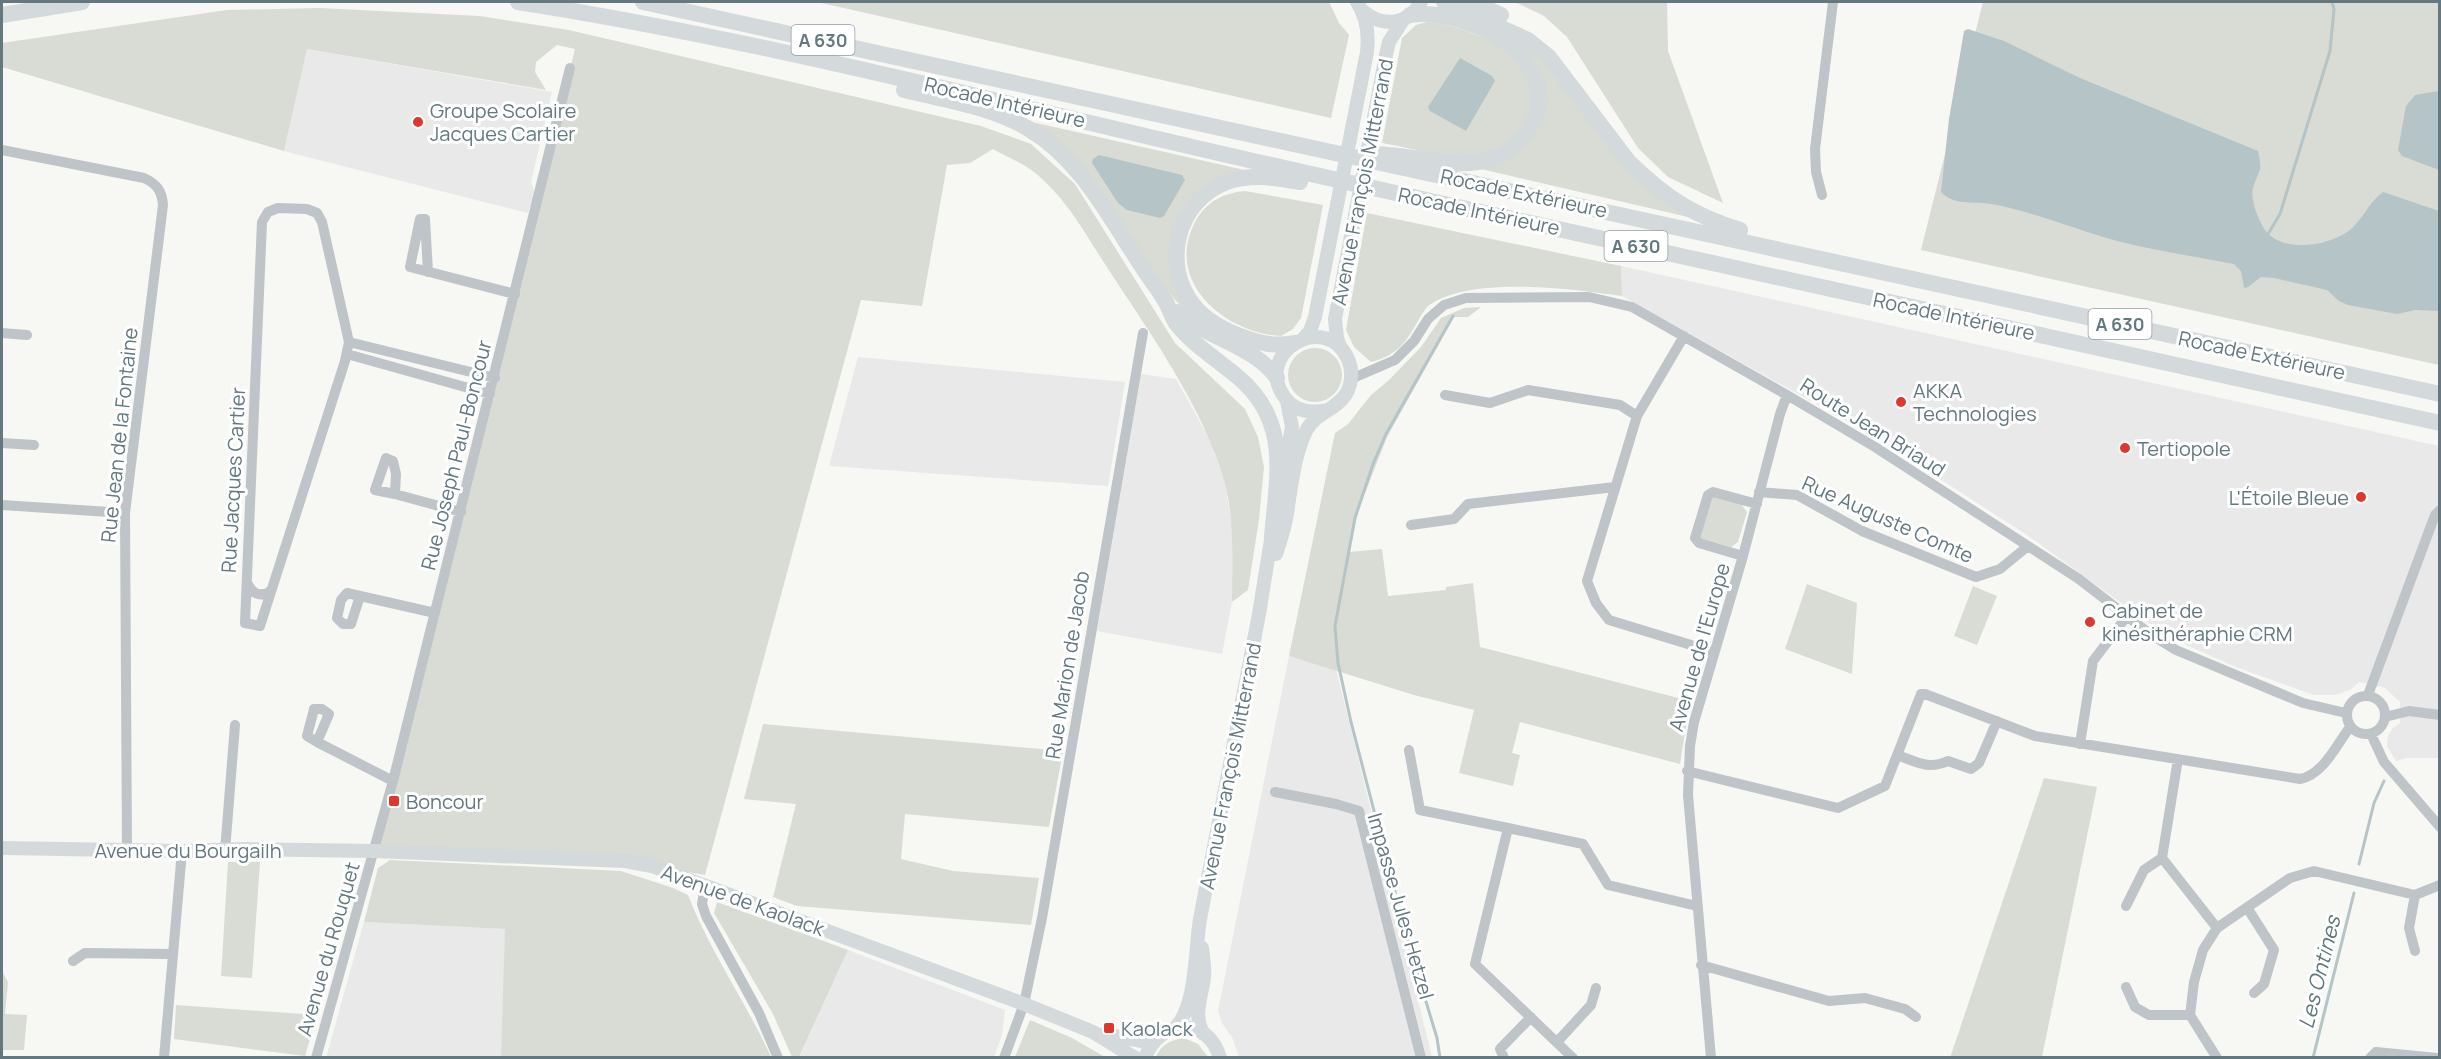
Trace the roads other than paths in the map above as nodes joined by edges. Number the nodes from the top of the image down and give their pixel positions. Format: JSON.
{"nodes":[{"id":1,"x":82,"y":2,"type":"edge"},
{"id":2,"x":518,"y":2,"type":"edge"},
{"id":3,"x":643,"y":2,"type":"edge"},
{"id":4,"x":1421,"y":2,"type":"edge"},
{"id":5,"x":1444,"y":2,"type":"edge"},
{"id":6,"x":1472,"y":2,"type":"edge"},
{"id":7,"x":1833,"y":2,"type":"edge"},
{"id":8,"x":1360,"y":6,"type":"edge"},
{"id":9,"x":2,"y":15,"type":"edge"},
{"id":10,"x":1407,"y":18,"type":"junction"},
{"id":11,"x":833,"y":63,"type":"junction"},
{"id":12,"x":570,"y":68,"type":"dead end"},
{"id":13,"x":1576,"y":90,"type":"junction"},
{"id":14,"x":2,"y":150,"type":"edge"},
{"id":15,"x":1343,"y":154,"type":"junction"},
{"id":16,"x":1822,"y":195,"type":"dead end"},
{"id":17,"x":1469,"y":208,"type":"junction"},
{"id":18,"x":1801,"y":255,"type":"junction"},
{"id":19,"x":428,"y":272,"type":"dead end"},
{"id":20,"x":515,"y":294,"type":"junction"},
{"id":21,"x":1164,"y":299,"type":"junction"},
{"id":22,"x":2,"y":333,"type":"edge"},
{"id":23,"x":1143,"y":333,"type":"dead end"},
{"id":24,"x":27,"y":335,"type":"dead end"},
{"id":25,"x":1684,"y":336,"type":"junction"},
{"id":26,"x":1298,"y":341,"type":"junction"},
{"id":27,"x":349,"y":342,"type":"junction"},
{"id":28,"x":1340,"y":347,"type":"junction"},
{"id":29,"x":347,"y":354,"type":"junction"},
{"id":30,"x":1350,"y":362,"type":"junction"},
{"id":31,"x":1372,"y":369,"type":"junction"},
{"id":32,"x":495,"y":378,"type":"junction"},
{"id":33,"x":1277,"y":378,"type":"junction"},
{"id":34,"x":1351,"y":379,"type":"junction"},
{"id":35,"x":490,"y":394,"type":"junction"},
{"id":36,"x":2439,"y":394,"type":"edge"},
{"id":37,"x":1787,"y":395,"type":"junction"},
{"id":38,"x":1445,"y":396,"type":"dead end"},
{"id":39,"x":1287,"y":401,"type":"junction"},
{"id":40,"x":1327,"y":410,"type":"junction"},
{"id":41,"x":1636,"y":416,"type":"junction"},
{"id":42,"x":2439,"y":423,"type":"edge"},
{"id":43,"x":2,"y":443,"type":"edge"},
{"id":44,"x":34,"y":445,"type":"dead end"},
{"id":45,"x":1615,"y":487,"type":"junction"},
{"id":46,"x":1759,"y":492,"type":"junction"},
{"id":47,"x":394,"y":494,"type":"dead end"},
{"id":48,"x":1757,"y":504,"type":"junction"},
{"id":49,"x":2,"y":505,"type":"edge"},
{"id":50,"x":2439,"y":510,"type":"edge"},
{"id":51,"x":461,"y":512,"type":"junction"},
{"id":52,"x":125,"y":513,"type":"junction"},
{"id":53,"x":1411,"y":525,"type":"dead end"},
{"id":54,"x":1272,"y":537,"type":"junction"},
{"id":55,"x":2028,"y":546,"type":"junction"},
{"id":56,"x":1743,"y":556,"type":"junction"},
{"id":57,"x":246,"y":583,"type":"junction"},
{"id":58,"x":272,"y":589,"type":"junction"},
{"id":59,"x":360,"y":596,"type":"dead end"},
{"id":60,"x":435,"y":613,"type":"junction"},
{"id":61,"x":1259,"y":614,"type":"junction"},
{"id":62,"x":2127,"y":616,"type":"junction"},
{"id":63,"x":1714,"y":652,"type":"junction"},
{"id":64,"x":2368,"y":695,"type":"junction"},
{"id":65,"x":2346,"y":713,"type":"junction"},
{"id":66,"x":2439,"y":715,"type":"edge"},
{"id":67,"x":2385,"y":717,"type":"junction"},
{"id":68,"x":1997,"y":721,"type":"junction"},
{"id":69,"x":235,"y":725,"type":"dead end"},
{"id":70,"x":2350,"y":726,"type":"junction"},
{"id":71,"x":2371,"y":734,"type":"junction"},
{"id":72,"x":317,"y":742,"type":"dead end"},
{"id":73,"x":2080,"y":744,"type":"junction"},
{"id":74,"x":1409,"y":750,"type":"dead end"},
{"id":75,"x":1897,"y":755,"type":"junction"},
{"id":76,"x":2178,"y":759,"type":"junction"},
{"id":77,"x":1688,"y":771,"type":"junction"},
{"id":78,"x":393,"y":781,"type":"junction"},
{"id":79,"x":1275,"y":792,"type":"dead end"},
{"id":80,"x":2439,"y":827,"type":"edge"},
{"id":81,"x":1508,"y":828,"type":"junction"},
{"id":82,"x":2,"y":848,"type":"edge"},
{"id":83,"x":127,"y":850,"type":"junction"},
{"id":84,"x":375,"y":850,"type":"junction"},
{"id":85,"x":182,"y":851,"type":"junction"},
{"id":86,"x":225,"y":851,"type":"junction"},
{"id":87,"x":2162,"y":858,"type":"junction"},
{"id":88,"x":2439,"y":885,"type":"edge"},
{"id":89,"x":705,"y":886,"type":"junction"},
{"id":90,"x":2415,"y":895,"type":"junction"},
{"id":91,"x":1697,"y":906,"type":"junction"},
{"id":92,"x":2126,"y":906,"type":"dead end"},
{"id":93,"x":2248,"y":909,"type":"junction"},
{"id":94,"x":1200,"y":919,"type":"junction"},
{"id":95,"x":2217,"y":928,"type":"junction"},
{"id":96,"x":2415,"y":951,"type":"dead end"},
{"id":97,"x":172,"y":954,"type":"junction"},
{"id":98,"x":73,"y":960,"type":"dead end"},
{"id":99,"x":1701,"y":965,"type":"junction"},
{"id":100,"x":2126,"y":987,"type":"dead end"},
{"id":101,"x":1596,"y":988,"type":"dead end"},
{"id":102,"x":2254,"y":993,"type":"dead end"},
{"id":103,"x":1024,"y":1004,"type":"junction"},
{"id":104,"x":2190,"y":1015,"type":"junction"},
{"id":105,"x":1531,"y":1017,"type":"junction"},
{"id":106,"x":1916,"y":1017,"type":"dead end"},
{"id":107,"x":1175,"y":1028,"type":"junction"},
{"id":108,"x":1093,"y":1032,"type":"junction"},
{"id":109,"x":1204,"y":1034,"type":"junction"},
{"id":110,"x":1156,"y":1038,"type":"junction"},
{"id":111,"x":1557,"y":1042,"type":"junction"},
{"id":112,"x":164,"y":1058,"type":"edge"},
{"id":113,"x":316,"y":1058,"type":"edge"},
{"id":114,"x":778,"y":1058,"type":"edge"},
{"id":115,"x":1004,"y":1058,"type":"edge"},
{"id":116,"x":1135,"y":1058,"type":"edge"},
{"id":117,"x":1145,"y":1058,"type":"edge"},
{"id":118,"x":1220,"y":1058,"type":"edge"},
{"id":119,"x":1421,"y":1058,"type":"edge"},
{"id":120,"x":1504,"y":1058,"type":"edge"},
{"id":121,"x":1574,"y":1058,"type":"edge"},
{"id":122,"x":1711,"y":1058,"type":"edge"},
{"id":123,"x":2217,"y":1058,"type":"edge"},
{"id":124,"x":2370,"y":1058,"type":"edge"},
{"id":125,"x":2437,"y":1058,"type":"edge"}],
"edges":[{"from":1,"to":9,"type":"highway"},
{"from":2,"to":11,"type":"highway","name":"Rocade Intérieure","number":"A 630"},
{"from":3,"to":15,"type":"highway","name":"Rocade Extérieure","number":"A 630"},
{"from":4,"to":10,"type":"main road","name":"Avenue François Mitterrand"},
{"from":5,"to":13,"type":"highway"},
{"from":6,"to":13,"type":"highway"},
{"from":7,"to":16,"type":"street"},
{"from":8,"to":10,"type":"main road","name":"Avenue François Mitterrand"},
{"from":8,"to":26,"type":"main road","name":"Avenue François Mitterrand"},
{"from":10,"to":15,"type":"highway"},
{"from":10,"to":28,"type":"main road","name":"Avenue François Mitterrand"},
{"from":11,"to":17,"type":"highway","name":"Rocade Intérieure","number":"A 630"},
{"from":11,"to":21,"type":"highway"},
{"from":12,"to":20,"type":"street","name":"Rue Joseph Paul-Boncour"},
{"from":13,"to":18,"type":"highway"},
{"from":14,"to":52,"type":"street","name":"Rue Jean de la Fontaine"},
{"from":15,"to":18,"type":"highway","name":"Rocade Extérieure","number":"A 630"},
{"from":17,"to":26,"type":"highway"},
{"from":17,"to":42,"type":"highway","name":"Rocade Intérieure","number":"A 630"},
{"from":18,"to":36,"type":"highway","name":"Rocade Extérieure","number":"A 630"},
{"from":19,"to":20,"type":"street"},
{"from":20,"to":32,"type":"street","name":"Rue Joseph Paul-Boncour"},
{"from":21,"to":33,"type":"highway"},
{"from":21,"to":54,"type":"highway"},
{"from":22,"to":24,"type":"street"},
{"from":23,"to":103,"type":"street","name":"Rue Marion de Jacob"},
{"from":25,"to":31,"type":"street","name":"Route Jean Briaud"},
{"from":25,"to":37,"type":"street","name":"Route Jean Briaud"},
{"from":25,"to":41,"type":"street"},
{"from":26,"to":28,"type":"main road"},
{"from":26,"to":33,"type":"main road","name":"Avenue François Mitterrand"},
{"from":27,"to":29,"type":"street","name":"Rue Jacques Cartier"},
{"from":27,"to":32,"type":"street"},
{"from":27,"to":57,"type":"street","name":"Rue Jacques Cartier"},
{"from":28,"to":30,"type":"main road","name":"Avenue François Mitterrand"},
{"from":29,"to":35,"type":"street"},
{"from":29,"to":58,"type":"street","name":"Rue Jacques Cartier"},
{"from":30,"to":31,"type":"street"},
{"from":30,"to":34,"type":"main road"},
{"from":31,"to":34,"type":"street","name":"Route Jean Briaud"},
{"from":32,"to":35,"type":"street","name":"Rue Joseph Paul-Boncour"},
{"from":33,"to":39,"type":"main road","name":"Avenue François Mitterrand"},
{"from":34,"to":40,"type":"main road","name":"Avenue François Mitterrand"},
{"from":35,"to":51,"type":"street","name":"Rue Joseph Paul-Boncour"},
{"from":37,"to":46,"type":"street","name":"Avenue de l'Europe"},
{"from":37,"to":55,"type":"street","name":"Route Jean Briaud"},
{"from":38,"to":41,"type":"street"},
{"from":39,"to":40,"type":"main road"},
{"from":39,"to":54,"type":"main road","name":"Avenue François Mitterrand"},
{"from":40,"to":61,"type":"main road","name":"Avenue François Mitterrand"},
{"from":41,"to":45,"type":"street"},
{"from":43,"to":44,"type":"street"},
{"from":45,"to":53,"type":"street"},
{"from":45,"to":63,"type":"street"},
{"from":46,"to":48,"type":"street","name":"Avenue de l'Europe"},
{"from":46,"to":55,"type":"street","name":"Rue Auguste Comte"},
{"from":47,"to":51,"type":"street"},
{"from":48,"to":56,"type":"street","name":"Avenue de l'Europe"},
{"from":48,"to":56,"type":"street"},
{"from":49,"to":52,"type":"street"},
{"from":50,"to":64,"type":"street"},
{"from":51,"to":60,"type":"street","name":"Rue Joseph Paul-Boncour"},
{"from":52,"to":83,"type":"street","name":"Rue Jean de la Fontaine"},
{"from":54,"to":61,"type":"main road","name":"Avenue François Mitterrand"},
{"from":55,"to":62,"type":"street","name":"Route Jean Briaud"},
{"from":56,"to":63,"type":"street","name":"Avenue de l'Europe"},
{"from":57,"to":58,"type":"street"},
{"from":57,"to":58,"type":"street","name":"Rue Jacques Cartier"},
{"from":59,"to":60,"type":"street"},
{"from":60,"to":78,"type":"street","name":"Rue Joseph Paul-Boncour"},
{"from":61,"to":94,"type":"main road","name":"Avenue François Mitterrand"},
{"from":62,"to":65,"type":"street","name":"Route Jean Briaud"},
{"from":62,"to":73,"type":"street"},
{"from":63,"to":77,"type":"street","name":"Avenue de l'Europe"},
{"from":64,"to":65,"type":"street"},
{"from":64,"to":67,"type":"street"},
{"from":65,"to":70,"type":"street"},
{"from":66,"to":67,"type":"street"},
{"from":67,"to":71,"type":"street"},
{"from":68,"to":73,"type":"street"},
{"from":68,"to":75,"type":"street"},
{"from":68,"to":75,"type":"street"},
{"from":69,"to":86,"type":"street"},
{"from":70,"to":71,"type":"street"},
{"from":70,"to":76,"type":"street"},
{"from":71,"to":80,"type":"street"},
{"from":72,"to":78,"type":"street"},
{"from":73,"to":76,"type":"street"},
{"from":74,"to":81,"type":"street"},
{"from":75,"to":77,"type":"street"},
{"from":76,"to":87,"type":"street"},
{"from":77,"to":91,"type":"street","name":"Avenue de l'Europe"},
{"from":78,"to":84,"type":"street","name":"Rue Joseph Paul-Boncour"},
{"from":79,"to":119,"type":"street","name":"Impasse Jules Hetzel"},
{"from":81,"to":91,"type":"street"},
{"from":81,"to":105,"type":"street"},
{"from":82,"to":83,"type":"main road","name":"Avenue du Bourgailh"},
{"from":83,"to":85,"type":"main road","name":"Avenue du Bourgailh"},
{"from":84,"to":86,"type":"main road","name":"Avenue du Bourgailh"},
{"from":84,"to":89,"type":"main road","name":"Avenue de Kaolack"},
{"from":84,"to":113,"type":"street","name":"Avenue du Rouquet"},
{"from":85,"to":86,"type":"main road","name":"Avenue du Bourgailh"},
{"from":85,"to":97,"type":"street"},
{"from":87,"to":92,"type":"street"},
{"from":87,"to":95,"type":"street"},
{"from":88,"to":90,"type":"street"},
{"from":89,"to":103,"type":"main road","name":"Avenue de Kaolack"},
{"from":89,"to":114,"type":"street"},
{"from":90,"to":93,"type":"street"},
{"from":90,"to":96,"type":"street"},
{"from":91,"to":99,"type":"street","name":"Avenue de l'Europe"},
{"from":93,"to":95,"type":"street"},
{"from":93,"to":102,"type":"street"},
{"from":94,"to":107,"type":"main road","name":"Avenue François Mitterrand"},
{"from":94,"to":109,"type":"main road","name":"Avenue François Mitterrand"},
{"from":95,"to":104,"type":"street"},
{"from":97,"to":98,"type":"street"},
{"from":97,"to":112,"type":"street"},
{"from":99,"to":106,"type":"street"},
{"from":99,"to":122,"type":"street","name":"Avenue de l'Europe"},
{"from":100,"to":104,"type":"street"},
{"from":101,"to":111,"type":"street"},
{"from":103,"to":108,"type":"main road","name":"Avenue de Kaolack"},
{"from":103,"to":115,"type":"street","name":"Rue Marion de Jacob"},
{"from":104,"to":123,"type":"street"},
{"from":105,"to":111,"type":"street"},
{"from":105,"to":120,"type":"street"},
{"from":107,"to":109,"type":"main road"},
{"from":107,"to":110,"type":"main road"},
{"from":108,"to":110,"type":"main road","name":"Avenue de Kaolack"},
{"from":108,"to":116,"type":"main road","name":"Avenue de Kaolack"},
{"from":109,"to":118,"type":"main road"},
{"from":110,"to":117,"type":"main road"},
{"from":111,"to":121,"type":"street"},
{"from":124,"to":125,"type":"street"}]}
